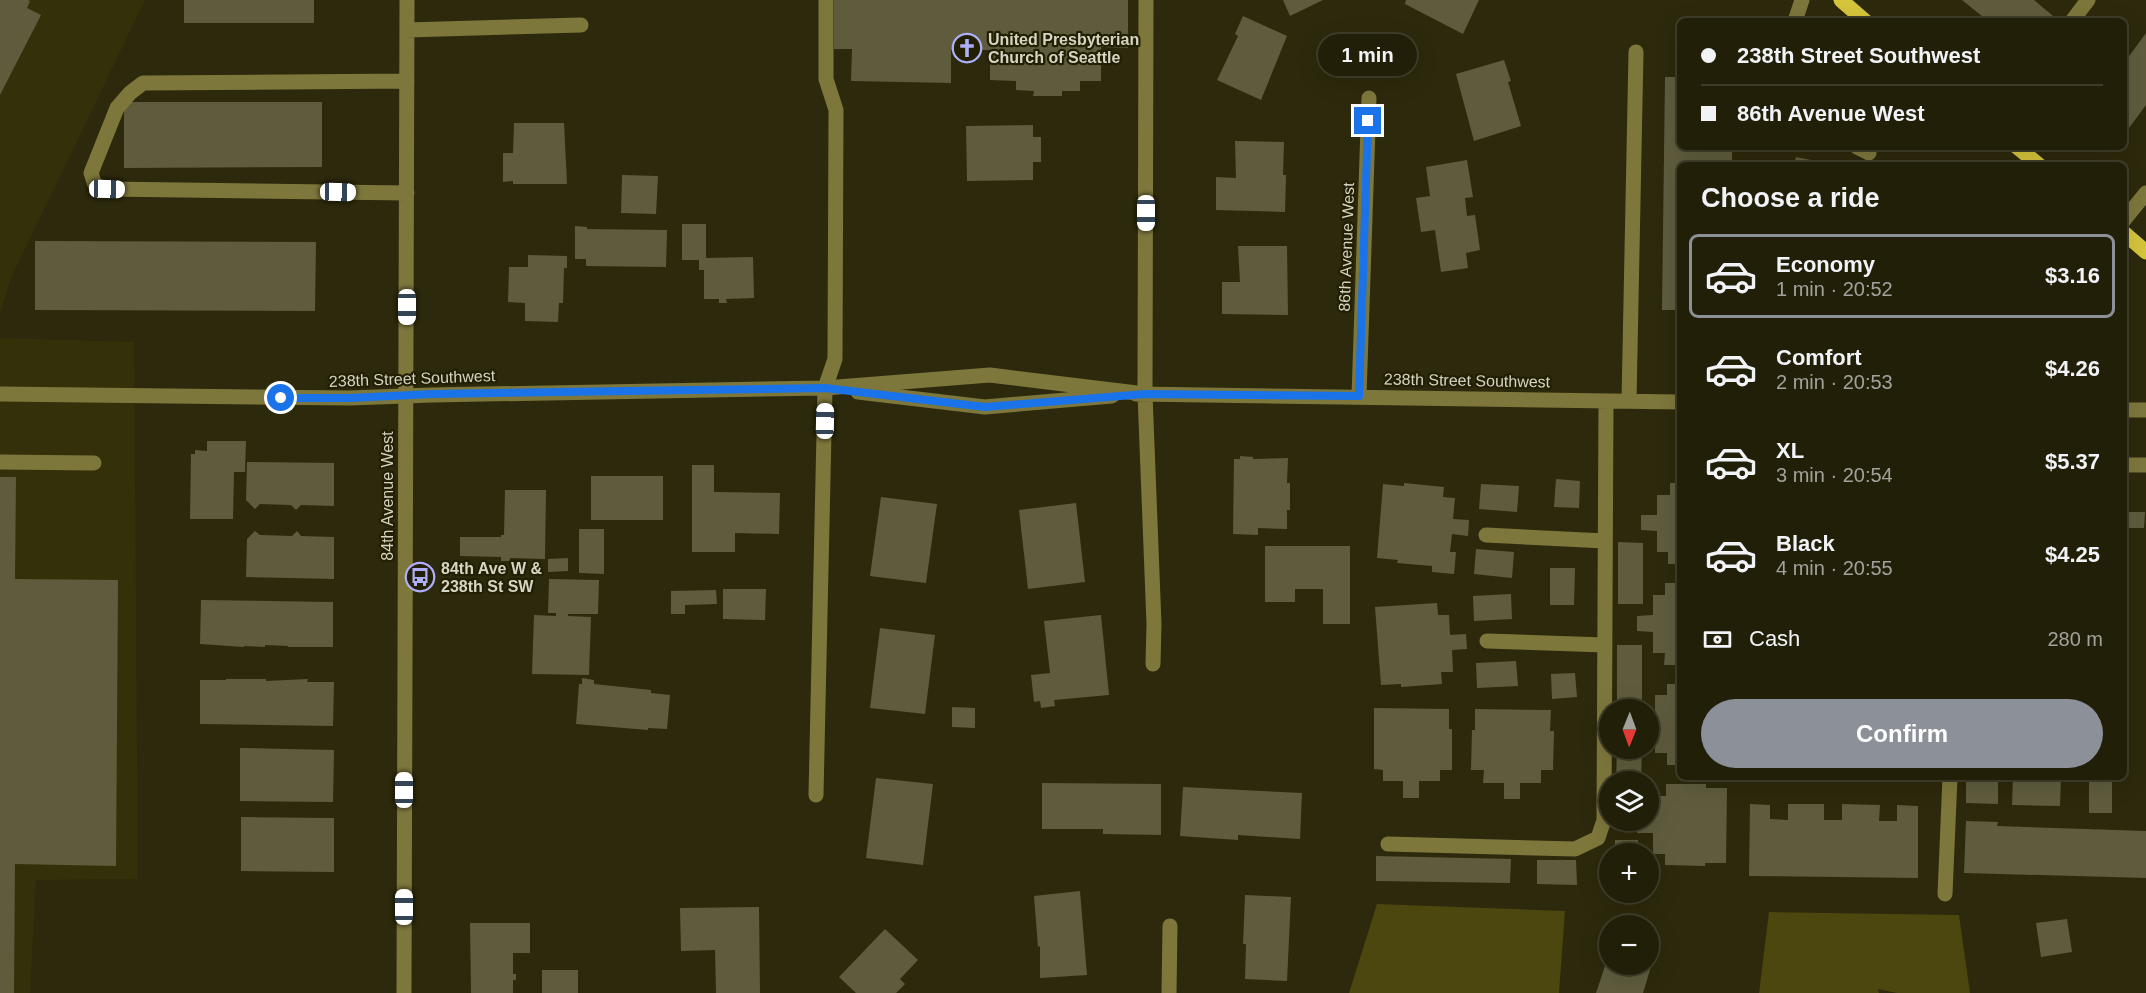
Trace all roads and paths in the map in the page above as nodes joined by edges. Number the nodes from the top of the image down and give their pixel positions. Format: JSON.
{"nodes":[{"id":1,"x":407,"y":0,"type":"edge"},
{"id":2,"x":826,"y":0,"type":"edge"},
{"id":3,"x":1146,"y":0,"type":"edge"},
{"id":4,"x":1802,"y":0,"type":"edge"},
{"id":5,"x":1841,"y":0,"type":"edge"},
{"id":6,"x":2088,"y":0,"type":"edge"},
{"id":7,"x":1796,"y":18,"type":"edge"},
{"id":8,"x":1862,"y":18,"type":"edge"},
{"id":9,"x":2074,"y":18,"type":"edge"},
{"id":10,"x":581,"y":25,"type":"dead end"},
{"id":11,"x":407,"y":30,"type":"junction"},
{"id":12,"x":1636,"y":52,"type":"dead end"},
{"id":13,"x":407,"y":81,"type":"junction"},
{"id":14,"x":1369,"y":98,"type":"dead end"},
{"id":15,"x":407,"y":193,"type":"junction"},
{"id":16,"x":2146,"y":193,"type":"edge"},
{"id":17,"x":2127,"y":216,"type":"edge"},
{"id":18,"x":2127,"y":236,"type":"edge"},
{"id":19,"x":2146,"y":252,"type":"edge"},
{"id":20,"x":825,"y":388,"type":"junction"},
{"id":21,"x":0,"y":394,"type":"edge"},
{"id":22,"x":1145,"y":394,"type":"junction"},
{"id":23,"x":406,"y":396,"type":"junction"},
{"id":24,"x":1359,"y":396,"type":"junction"},
{"id":25,"x":1606,"y":400,"type":"junction"},
{"id":26,"x":1629,"y":401,"type":"junction"},
{"id":27,"x":1677,"y":402,"type":"edge"},
{"id":28,"x":2127,"y":410,"type":"edge"},
{"id":29,"x":2146,"y":410,"type":"edge"},
{"id":30,"x":0,"y":462,"type":"edge"},
{"id":31,"x":94,"y":463,"type":"dead end"},
{"id":32,"x":2127,"y":465,"type":"edge"},
{"id":33,"x":2146,"y":465,"type":"edge"},
{"id":34,"x":1486,"y":535,"type":"dead end"},
{"id":35,"x":1605,"y":541,"type":"junction"},
{"id":36,"x":1486,"y":641,"type":"dead end"},
{"id":37,"x":1605,"y":645,"type":"junction"},
{"id":38,"x":1153,"y":664,"type":"dead end"},
{"id":39,"x":1950,"y":780,"type":"edge"},
{"id":40,"x":816,"y":795,"type":"dead end"},
{"id":41,"x":1388,"y":844,"type":"dead end"},
{"id":42,"x":1946,"y":894,"type":"dead end"},
{"id":43,"x":1170,"y":926,"type":"dead end"},
{"id":44,"x":404,"y":993,"type":"edge"},
{"id":45,"x":1169,"y":993,"type":"edge"}],
"edges":[{"from":1,"to":11,"type":"street","name":"84th Avenue West"},
{"from":2,"to":20,"type":"street"},
{"from":3,"to":22,"type":"street"},
{"from":4,"to":7,"type":"street"},
{"from":5,"to":8,"type":"main road"},
{"from":6,"to":9,"type":"street"},
{"from":10,"to":11,"type":"street"},
{"from":11,"to":13,"type":"street","name":"84th Avenue West"},
{"from":12,"to":26,"type":"street"},
{"from":13,"to":15,"type":"street","name":"84th Avenue West"},
{"from":13,"to":15,"type":"street"},
{"from":14,"to":24,"type":"street","name":"86th Avenue West"},
{"from":15,"to":23,"type":"street","name":"84th Avenue West"},
{"from":16,"to":17,"type":"street"},
{"from":18,"to":19,"type":"main road"},
{"from":20,"to":22,"type":"street","name":"238th Street Southwest"},
{"from":20,"to":22,"type":"street","name":"238th Street Southwest"},
{"from":20,"to":23,"type":"street","name":"238th Street Southwest"},
{"from":20,"to":40,"type":"street"},
{"from":21,"to":23,"type":"street","name":"238th Street Southwest"},
{"from":22,"to":24,"type":"street","name":"238th Street Southwest"},
{"from":22,"to":38,"type":"street"},
{"from":23,"to":44,"type":"street","name":"84th Avenue West"},
{"from":24,"to":25,"type":"street","name":"238th Street Southwest"},
{"from":25,"to":26,"type":"street","name":"238th Street Southwest"},
{"from":25,"to":35,"type":"street"},
{"from":26,"to":27,"type":"street","name":"238th Street Southwest"},
{"from":28,"to":29,"type":"street"},
{"from":30,"to":31,"type":"street"},
{"from":32,"to":33,"type":"street"},
{"from":34,"to":35,"type":"street"},
{"from":35,"to":37,"type":"street"},
{"from":36,"to":37,"type":"street"},
{"from":37,"to":41,"type":"street"},
{"from":39,"to":42,"type":"street"},
{"from":43,"to":45,"type":"street"}]}
